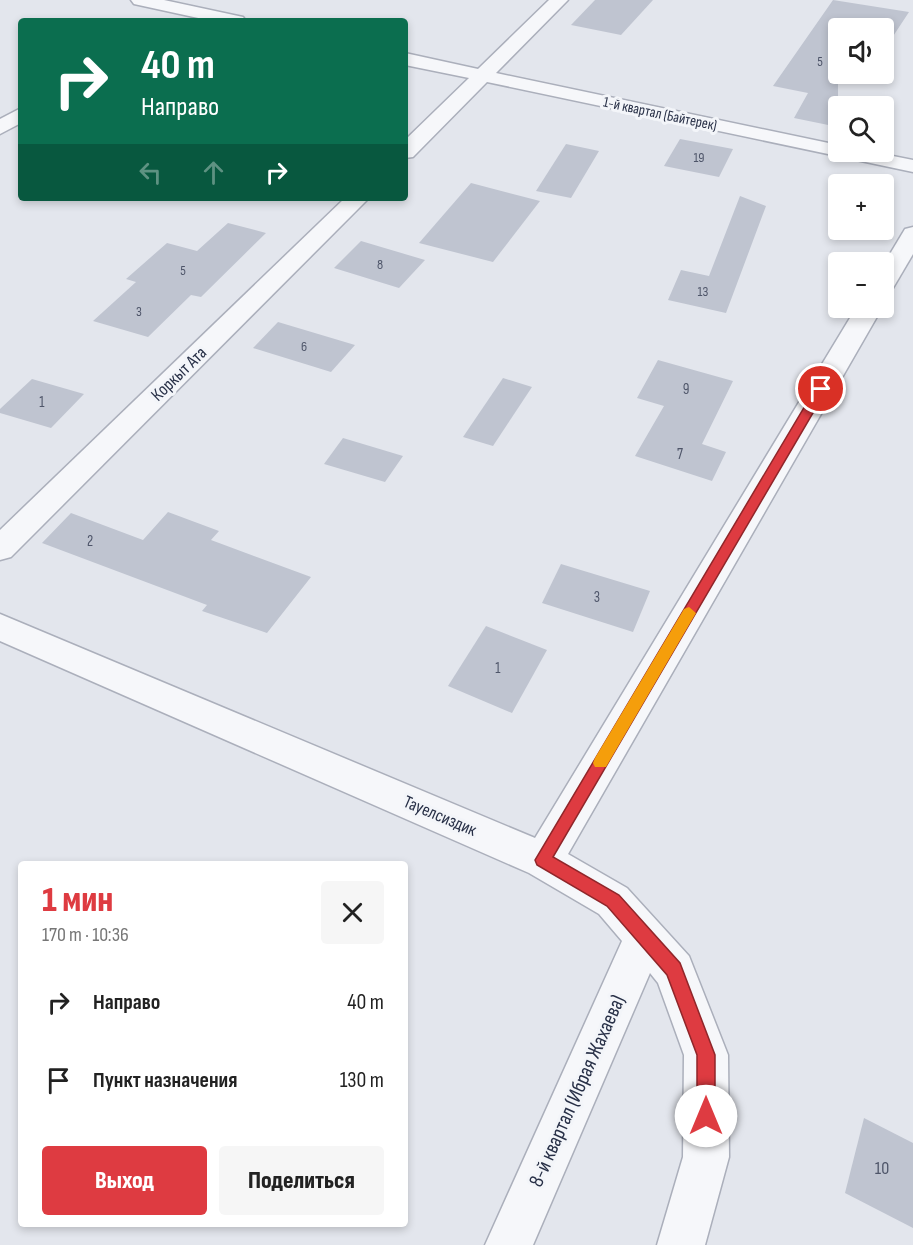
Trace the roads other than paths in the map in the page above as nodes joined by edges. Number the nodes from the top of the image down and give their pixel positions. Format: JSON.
{"nodes":[{"id":1,"x":140,"y":0,"type":"edge"},
{"id":2,"x":560,"y":0,"type":"edge"},
{"id":3,"x":189,"y":4,"type":"edge"},
{"id":4,"x":168,"y":18,"type":"edge"},
{"id":5,"x":229,"y":18,"type":"edge"},
{"id":6,"x":408,"y":60,"type":"edge"},
{"id":7,"x":481,"y":77,"type":"junction"},
{"id":8,"x":18,"y":116,"type":"edge"},
{"id":9,"x":0,"y":128,"type":"edge"},
{"id":10,"x":828,"y":148,"type":"edge"},
{"id":11,"x":408,"y":149,"type":"edge"},
{"id":12,"x":894,"y":162,"type":"edge"},
{"id":13,"x":913,"y":166,"type":"edge"},
{"id":14,"x":355,"y":201,"type":"edge"},
{"id":15,"x":913,"y":234,"type":"edge"},
{"id":16,"x":894,"y":267,"type":"edge"},
{"id":17,"x":863,"y":318,"type":"edge"},
{"id":18,"x":0,"y":549,"type":"edge"},
{"id":19,"x":0,"y":627,"type":"edge"},
{"id":20,"x":543,"y":860,"type":"junction"},
{"id":21,"x":645,"y":936,"type":"junction"},
{"id":22,"x":509,"y":1245,"type":"edge"},
{"id":23,"x":681,"y":1245,"type":"edge"}],
"edges":[{"from":1,"to":3,"type":"street"},
{"from":2,"to":7,"type":"street"},
{"from":3,"to":4,"type":"street"},
{"from":3,"to":5,"type":"street"},
{"from":6,"to":7,"type":"street","name":"1-й квартал (Байтерек)"},
{"from":7,"to":10,"type":"street","name":"1-й квартал (Байтерек)"},
{"from":7,"to":11,"type":"street"},
{"from":8,"to":9,"type":"street"},
{"from":12,"to":13,"type":"street","name":"1-й квартал (Байтерек)"},
{"from":14,"to":18,"type":"street","name":"Коркыт Ата"},
{"from":15,"to":16,"type":"street"},
{"from":17,"to":20,"type":"street"},
{"from":19,"to":20,"type":"street","name":"Тауелсиздик"},
{"from":20,"to":21,"type":"street","name":"Тауелсиздик"},
{"from":21,"to":22,"type":"street","name":"8-й квартал (Ибрая Жахаева)"},
{"from":21,"to":23,"type":"street","name":"Тауелсиздик"}]}
